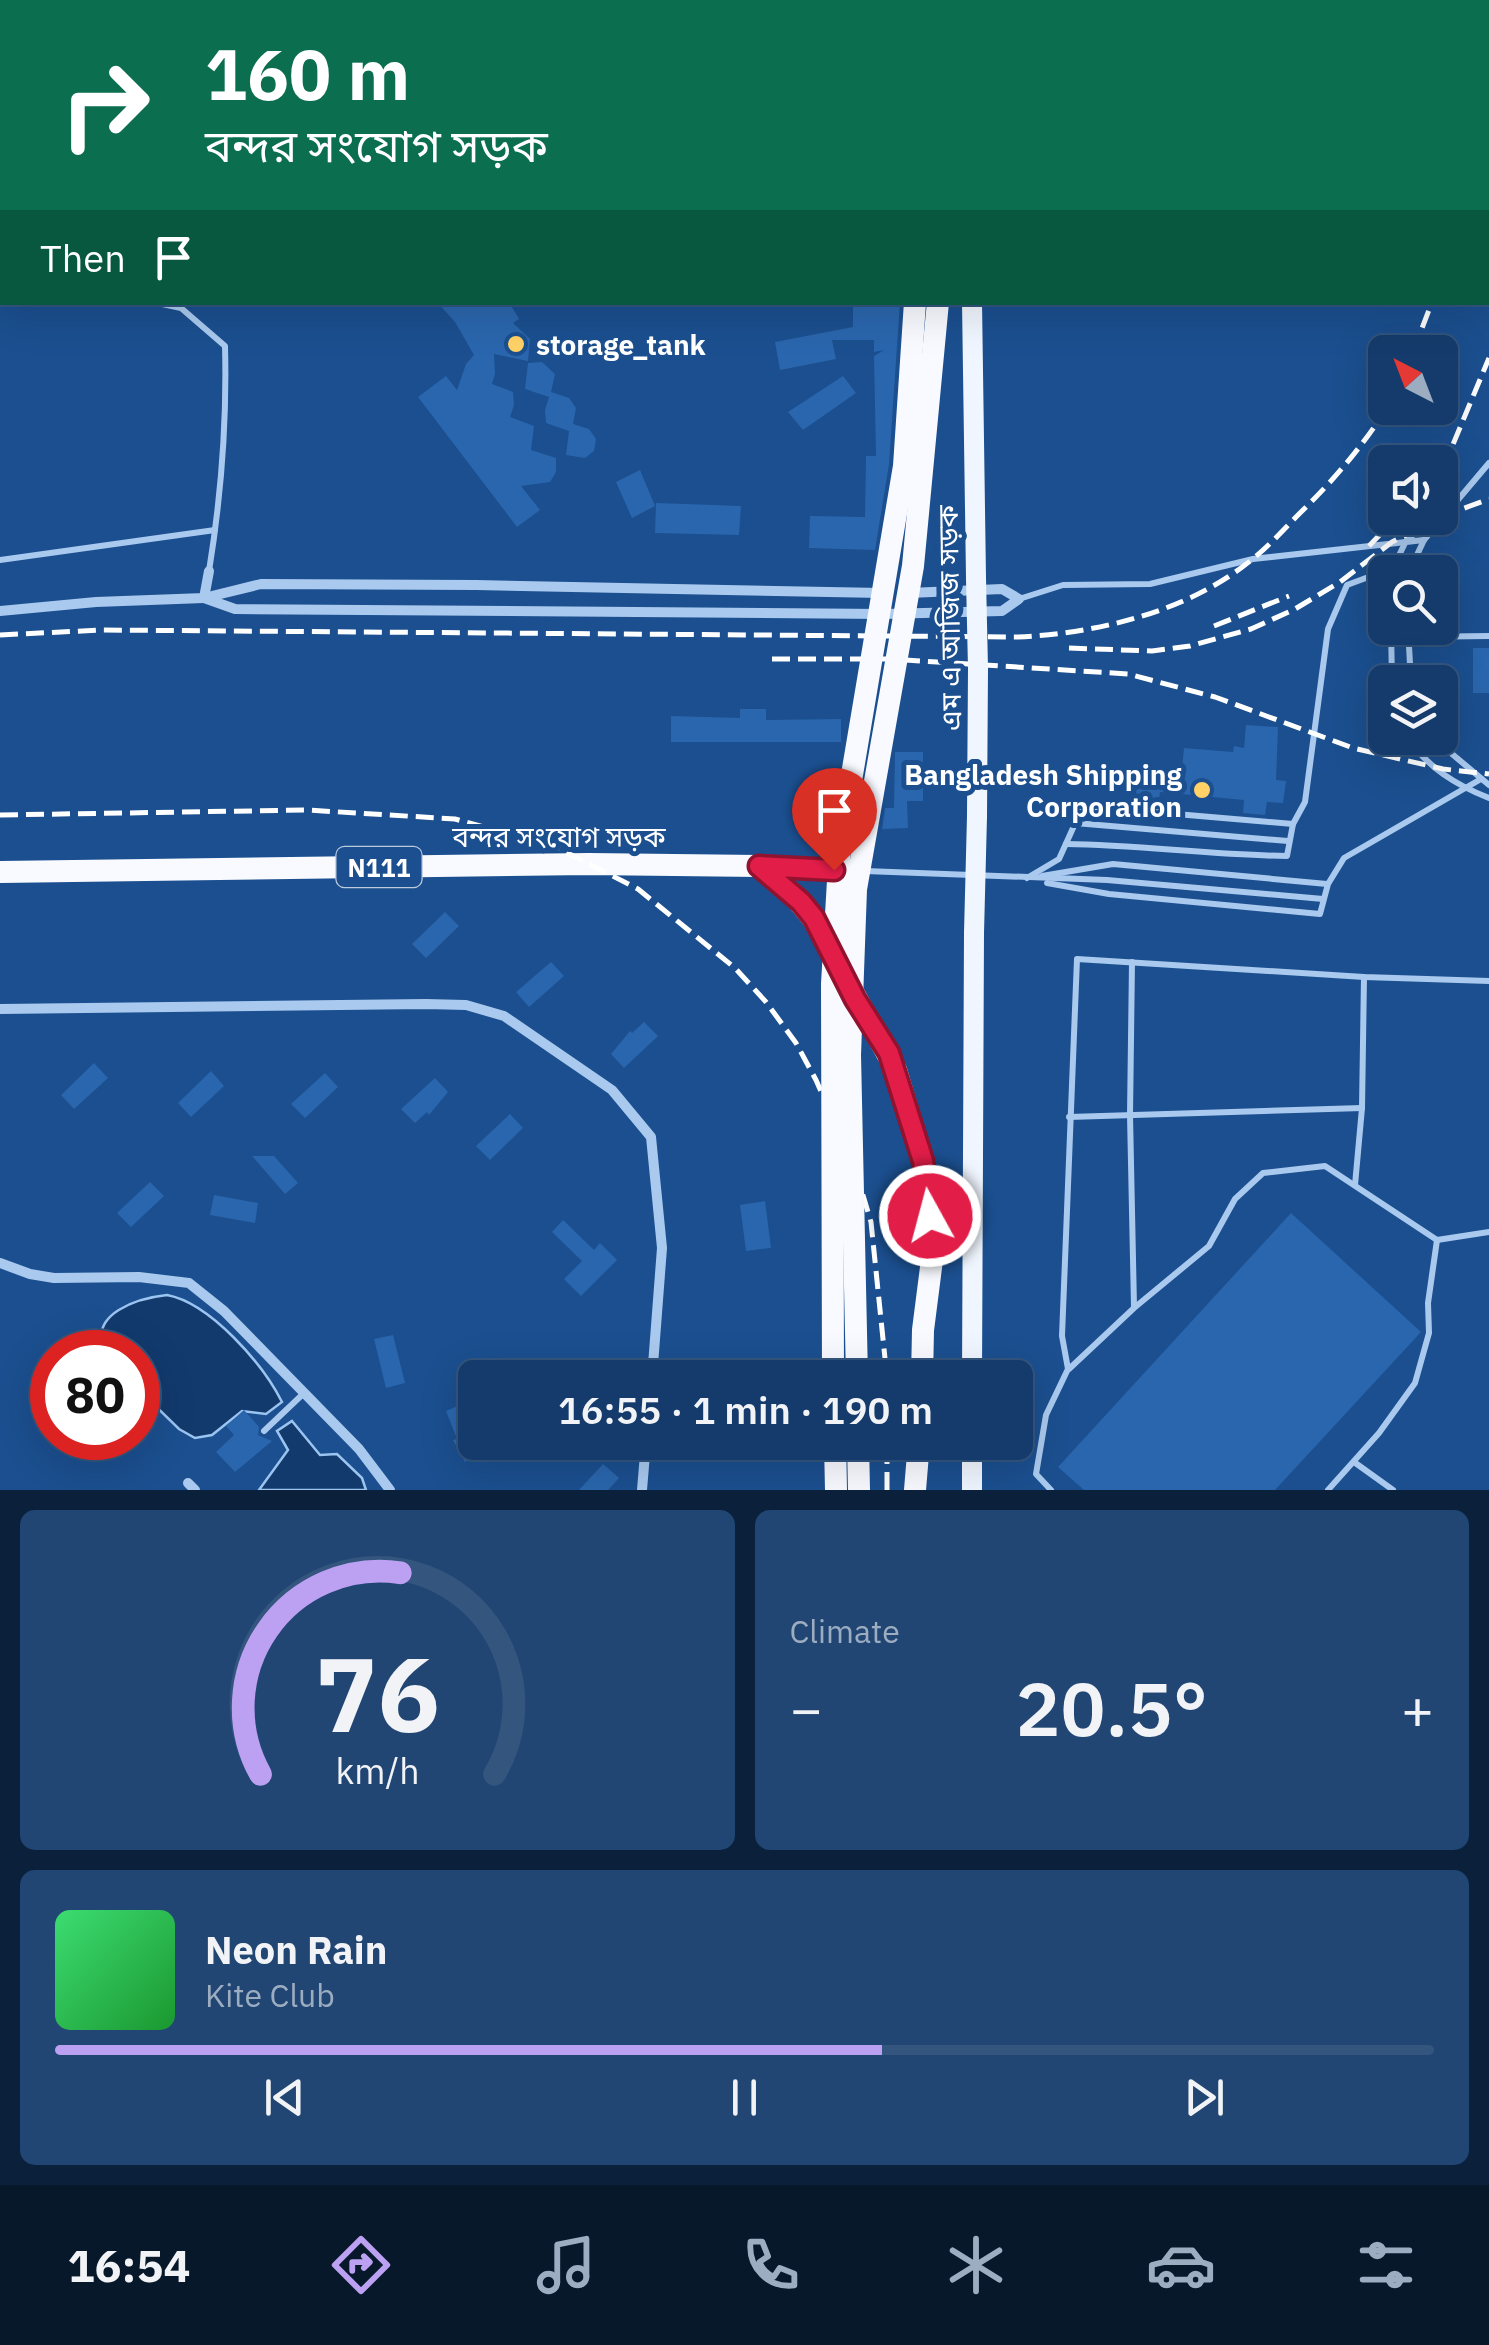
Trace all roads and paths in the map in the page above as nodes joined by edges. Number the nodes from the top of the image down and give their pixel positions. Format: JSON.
{"nodes":[{"id":1,"x":167,"y":305,"type":"edge"},
{"id":2,"x":915,"y":305,"type":"edge"},
{"id":3,"x":938,"y":305,"type":"edge"},
{"id":4,"x":972,"y":305,"type":"edge"},
{"id":5,"x":1489,"y":463,"type":"edge"},
{"id":6,"x":1462,"y":493,"type":"junction"},
{"id":7,"x":1458,"y":496,"type":"edge"},
{"id":8,"x":216,"y":530,"type":"junction"},
{"id":9,"x":1413,"y":535,"type":"edge"},
{"id":10,"x":1424,"y":540,"type":"junction"},
{"id":11,"x":1406,"y":541,"type":"junction"},
{"id":12,"x":1399,"y":555,"type":"edge"},
{"id":13,"x":1417,"y":555,"type":"edge"},
{"id":14,"x":0,"y":560,"type":"edge"},
{"id":15,"x":209,"y":570,"type":"joint"},
{"id":16,"x":1368,"y":577,"type":"edge"},
{"id":17,"x":204,"y":598,"type":"junction"},
{"id":18,"x":1019,"y":599,"type":"junction"},
{"id":19,"x":0,"y":612,"type":"edge"},
{"id":20,"x":1458,"y":634,"type":"edge"},
{"id":21,"x":1489,"y":636,"type":"edge"},
{"id":22,"x":1421,"y":755,"type":"edge"},
{"id":23,"x":1453,"y":755,"type":"edge"},
{"id":24,"x":1481,"y":779,"type":"junction"},
{"id":25,"x":1489,"y":785,"type":"edge"},
{"id":26,"x":1464,"y":788,"type":"junction"},
{"id":27,"x":1489,"y":798,"type":"edge"},
{"id":28,"x":1076,"y":823,"type":"junction"},
{"id":29,"x":1293,"y":824,"type":"junction"},
{"id":30,"x":1289,"y":842,"type":"junction"},
{"id":31,"x":1066,"y":844,"type":"junction"},
{"id":32,"x":759,"y":866,"type":"junction"},
{"id":33,"x":0,"y":872,"type":"edge"},
{"id":34,"x":1026,"y":879,"type":"junction"},
{"id":35,"x":1328,"y":884,"type":"junction"},
{"id":36,"x":1323,"y":899,"type":"junction"},
{"id":37,"x":1132,"y":962,"type":"junction"},
{"id":38,"x":1364,"y":977,"type":"junction"},
{"id":39,"x":1489,"y":981,"type":"edge"},
{"id":40,"x":0,"y":1009,"type":"edge"},
{"id":41,"x":1362,"y":1108,"type":"junction"},
{"id":42,"x":1130,"y":1115,"type":"junction"},
{"id":43,"x":1069,"y":1117,"type":"junction"},
{"id":44,"x":1355,"y":1185,"type":"junction"},
{"id":45,"x":1489,"y":1232,"type":"edge"},
{"id":46,"x":1438,"y":1240,"type":"junction"},
{"id":47,"x":0,"y":1263,"type":"edge"},
{"id":48,"x":1134,"y":1308,"type":"junction"},
{"id":49,"x":653,"y":1360,"type":"edge"},
{"id":50,"x":833,"y":1360,"type":"edge"},
{"id":51,"x":857,"y":1360,"type":"edge"},
{"id":52,"x":922,"y":1360,"type":"edge"},
{"id":53,"x":972,"y":1360,"type":"edge"},
{"id":54,"x":1068,"y":1370,"type":"junction"},
{"id":55,"x":304,"y":1394,"type":"junction"},
{"id":56,"x":265,"y":1430,"type":"dead end"},
{"id":57,"x":644,"y":1460,"type":"edge"},
{"id":58,"x":835,"y":1460,"type":"edge"},
{"id":59,"x":858,"y":1460,"type":"edge"},
{"id":60,"x":918,"y":1460,"type":"edge"},
{"id":61,"x":972,"y":1460,"type":"edge"},
{"id":62,"x":1354,"y":1462,"type":"junction"},
{"id":63,"x":390,"y":1490,"type":"edge"},
{"id":64,"x":642,"y":1490,"type":"edge"},
{"id":65,"x":836,"y":1490,"type":"edge"},
{"id":66,"x":859,"y":1490,"type":"edge"},
{"id":67,"x":915,"y":1490,"type":"edge"},
{"id":68,"x":972,"y":1490,"type":"edge"},
{"id":69,"x":1050,"y":1490,"type":"edge"},
{"id":70,"x":1328,"y":1490,"type":"edge"},
{"id":71,"x":1392,"y":1490,"type":"edge"}],
"edges":[{"from":1,"to":8,"type":"lane"},
{"from":2,"to":50,"type":"highway","bridge":true},
{"from":3,"to":51,"type":"highway","bridge":true},
{"from":4,"to":53,"type":"main road","name":"এম এ আজিজ সড়ক","bridge":true},
{"from":5,"to":6,"type":"lane"},
{"from":6,"to":7,"type":"lane"},
{"from":6,"to":10,"type":"lane"},
{"from":8,"to":14,"type":"lane"},
{"from":8,"to":15,"type":"lane"},
{"from":9,"to":11,"type":"lane"},
{"from":10,"to":11,"type":"lane"},
{"from":10,"to":13,"type":"lane"},
{"from":11,"to":12,"type":"lane"},
{"from":11,"to":18,"type":"lane"},
{"from":15,"to":17,"type":"street"},
{"from":16,"to":29,"type":"lane"},
{"from":17,"to":18,"type":"street"},
{"from":17,"to":18,"type":"street"},
{"from":17,"to":19,"type":"street"},
{"from":20,"to":21,"type":"lane"},
{"from":22,"to":26,"type":"lane"},
{"from":23,"to":24,"type":"lane"},
{"from":24,"to":25,"type":"lane"},
{"from":24,"to":26,"type":"lane"},
{"from":26,"to":27,"type":"lane"},
{"from":26,"to":35,"type":"lane"},
{"from":28,"to":29,"type":"lane"},
{"from":28,"to":30,"type":"lane"},
{"from":28,"to":31,"type":"lane"},
{"from":29,"to":30,"type":"lane"},
{"from":30,"to":31,"type":"lane"},
{"from":31,"to":34,"type":"lane"},
{"from":32,"to":33,"type":"highway","name":"বন্দর সংযোগ সড়ক","number":"N111"},
{"from":32,"to":34,"type":"lane","name":"বন্দর সংযোগ সড়ক"},
{"from":32,"to":52,"type":"highway"},
{"from":34,"to":35,"type":"lane"},
{"from":34,"to":36,"type":"lane"},
{"from":34,"to":36,"type":"lane"},
{"from":35,"to":36,"type":"lane"},
{"from":37,"to":38,"type":"lane"},
{"from":37,"to":42,"type":"lane"},
{"from":37,"to":43,"type":"lane"},
{"from":38,"to":39,"type":"lane"},
{"from":38,"to":41,"type":"lane"},
{"from":40,"to":49,"type":"street"},
{"from":41,"to":42,"type":"lane"},
{"from":41,"to":44,"type":"lane"},
{"from":42,"to":43,"type":"lane"},
{"from":42,"to":48,"type":"lane"},
{"from":43,"to":54,"type":"lane"},
{"from":44,"to":46,"type":"lane"},
{"from":44,"to":48,"type":"lane"},
{"from":45,"to":46,"type":"lane"},
{"from":46,"to":62,"type":"lane"},
{"from":47,"to":55,"type":"street"},
{"from":48,"to":54,"type":"lane"},
{"from":54,"to":69,"type":"lane"},
{"from":55,"to":56,"type":"lane"},
{"from":55,"to":63,"type":"street"},
{"from":57,"to":64,"type":"street"},
{"from":58,"to":65,"type":"highway"},
{"from":59,"to":66,"type":"highway"},
{"from":60,"to":67,"type":"highway"},
{"from":61,"to":68,"type":"main road"},
{"from":62,"to":70,"type":"lane"},
{"from":62,"to":71,"type":"lane"}]}
